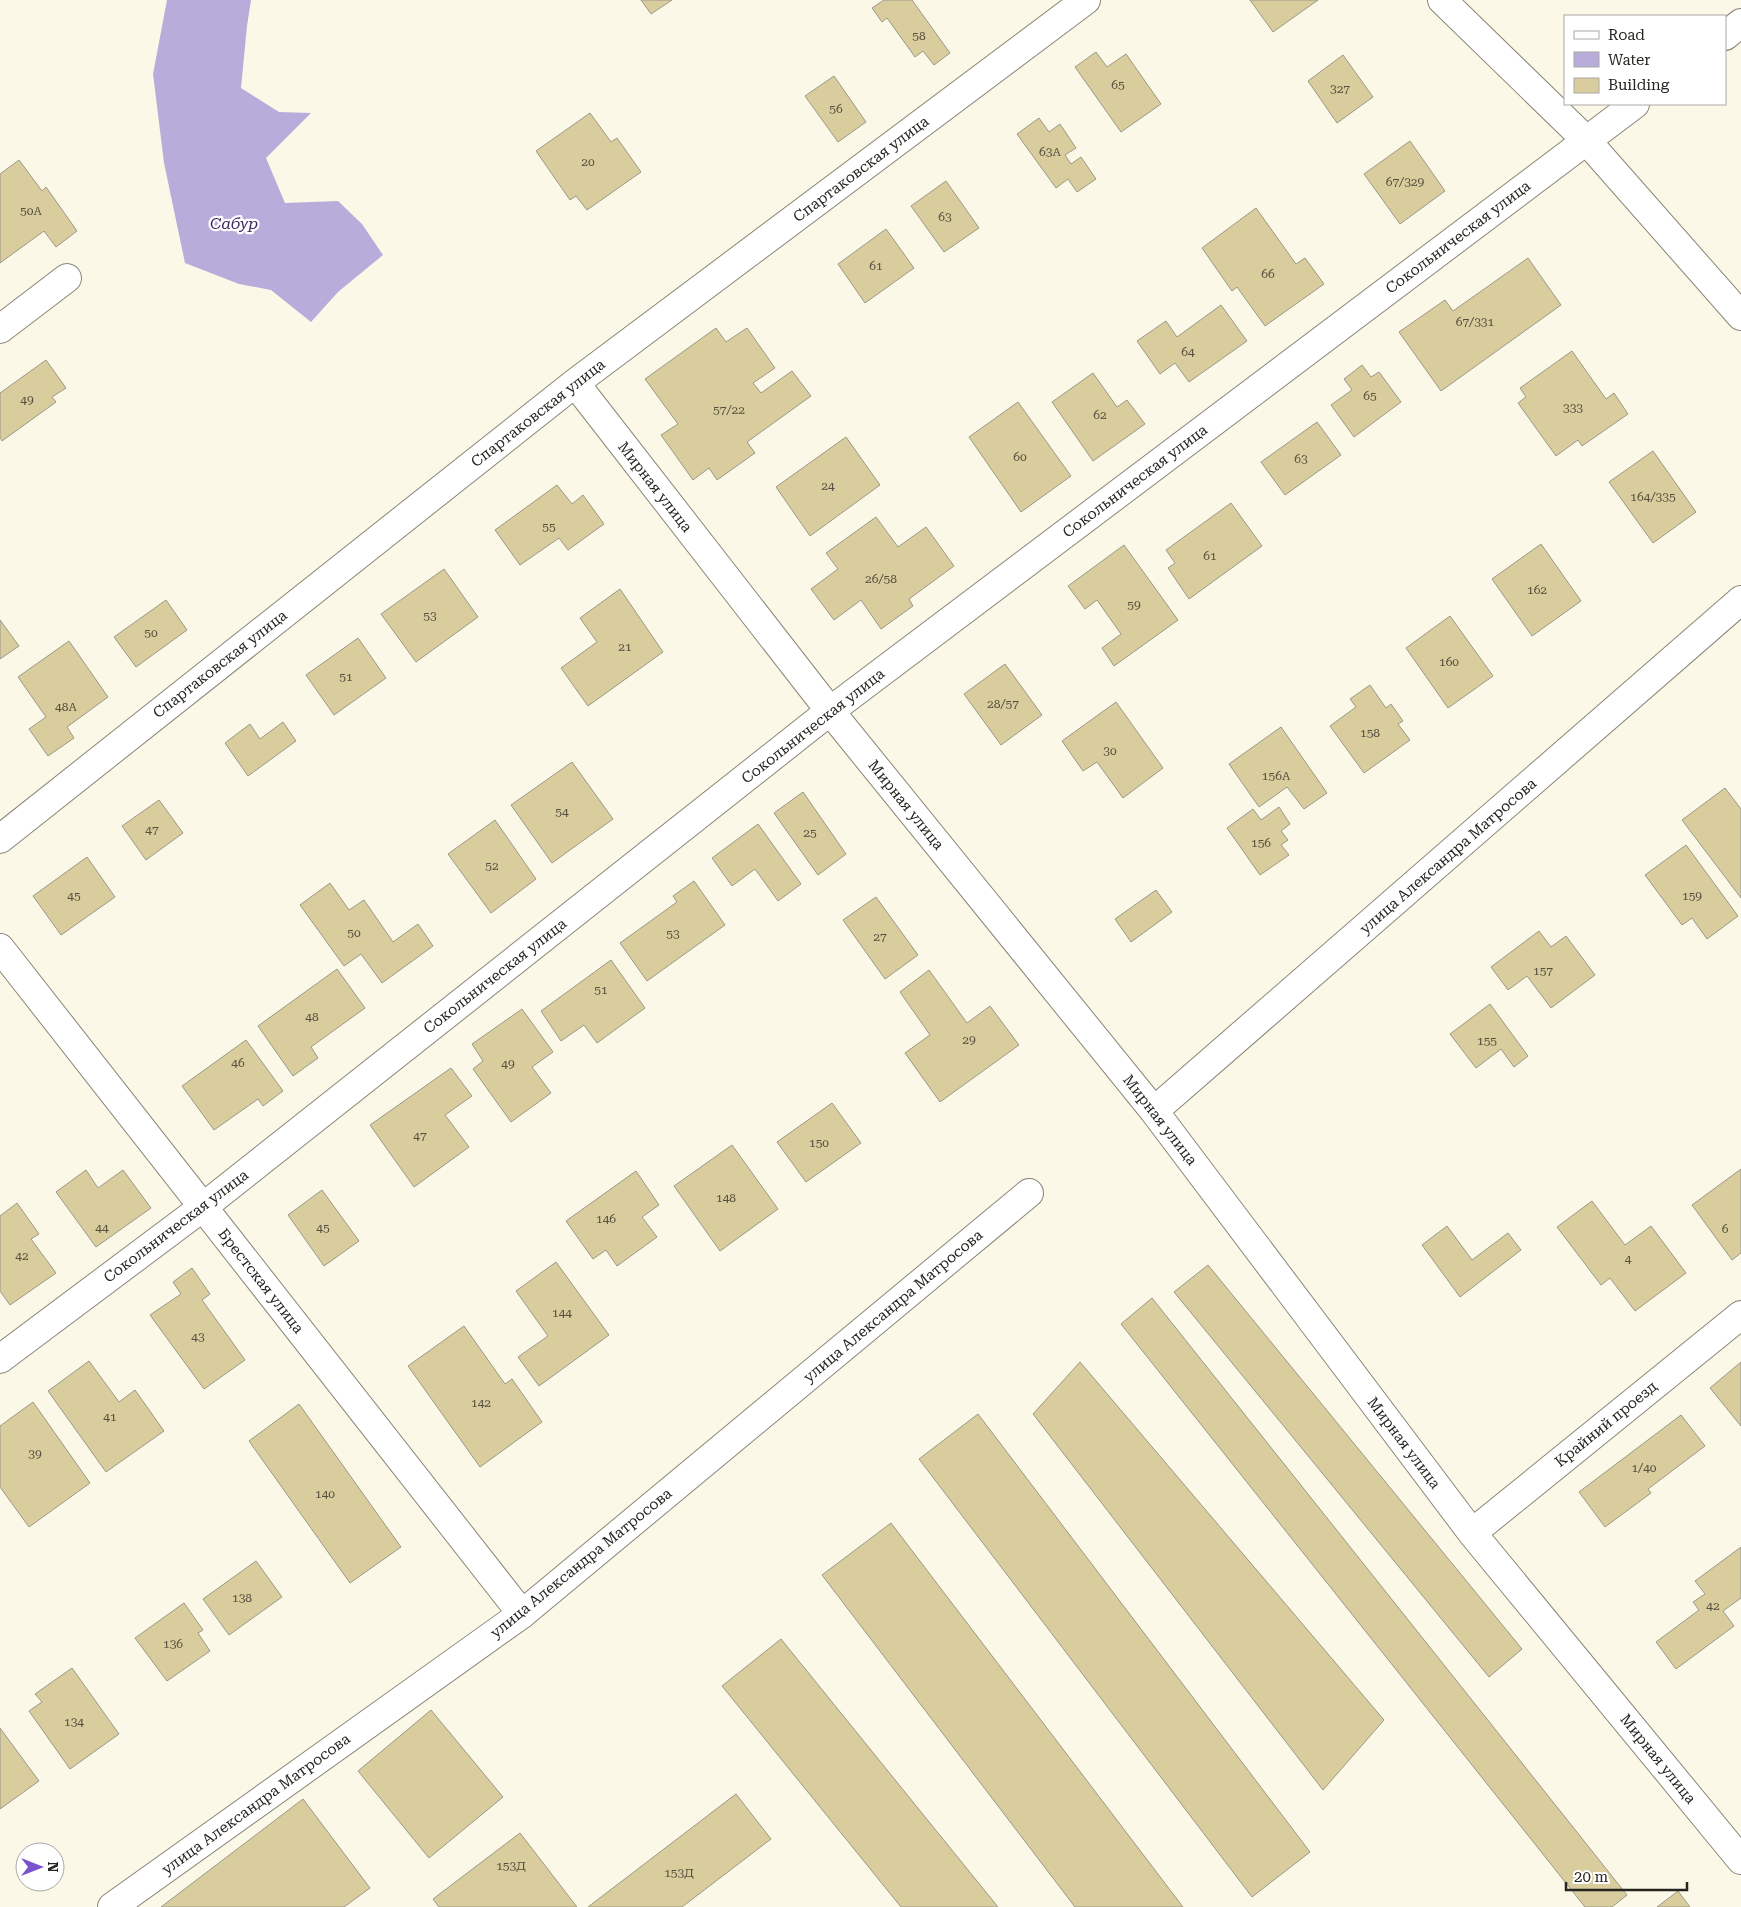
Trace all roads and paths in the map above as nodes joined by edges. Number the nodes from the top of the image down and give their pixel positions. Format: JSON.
{"nodes":[{"id":1,"x":1086,"y":0,"type":"edge"},
{"id":2,"x":1442,"y":0,"type":"edge"},
{"id":3,"x":1741,"y":24,"type":"edge"},
{"id":4,"x":1726,"y":35,"type":"edge"},
{"id":5,"x":1633,"y":105,"type":"edge"},
{"id":6,"x":1586,"y":140,"type":"junction"},
{"id":7,"x":66,"y":278,"type":"dead end"},
{"id":8,"x":1741,"y":316,"type":"edge"},
{"id":9,"x":0,"y":328,"type":"edge"},
{"id":10,"x":575,"y":383,"type":"junction"},
{"id":11,"x":1741,"y":600,"type":"edge"},
{"id":12,"x":830,"y":711,"type":"junction"},
{"id":13,"x":0,"y":839,"type":"edge"},
{"id":14,"x":0,"y":948,"type":"edge"},
{"id":15,"x":1154,"y":1111,"type":"junction"},
{"id":16,"x":1029,"y":1193,"type":"dead end"},
{"id":17,"x":203,"y":1207,"type":"junction"},
{"id":18,"x":1741,"y":1315,"type":"edge"},
{"id":19,"x":0,"y":1359,"type":"edge"},
{"id":20,"x":1472,"y":1533,"type":"junction"},
{"id":21,"x":522,"y":1614,"type":"junction"},
{"id":22,"x":1741,"y":1860,"type":"edge"},
{"id":23,"x":112,"y":1907,"type":"edge"}],
"edges":[{"from":1,"to":10,"type":"street","name":"Спартаковская улица"},
{"from":2,"to":6,"type":"street"},
{"from":3,"to":4,"type":"street"},
{"from":5,"to":6,"type":"street","name":"Сокольническая улица"},
{"from":6,"to":8,"type":"street"},
{"from":6,"to":12,"type":"street","name":"Сокольническая улица"},
{"from":7,"to":9,"type":"street"},
{"from":10,"to":12,"type":"street","name":"Мирная улица"},
{"from":10,"to":13,"type":"street","name":"Спартаковская улица"},
{"from":11,"to":15,"type":"street","name":"улица Александра Матросова"},
{"from":12,"to":15,"type":"street","name":"Мирная улица"},
{"from":12,"to":17,"type":"street","name":"Сокольническая улица"},
{"from":14,"to":17,"type":"street","name":"Брестская улица"},
{"from":15,"to":20,"type":"street","name":"Мирная улица"},
{"from":16,"to":21,"type":"street","name":"улица Александра Матросова"},
{"from":17,"to":19,"type":"street","name":"Сокольническая улица"},
{"from":17,"to":21,"type":"street","name":"Брестская улица"},
{"from":18,"to":20,"type":"street","name":"Крайний проезд"},
{"from":20,"to":22,"type":"street","name":"Мирная улица"},
{"from":21,"to":23,"type":"street","name":"улица Александра Матросова"}]}
